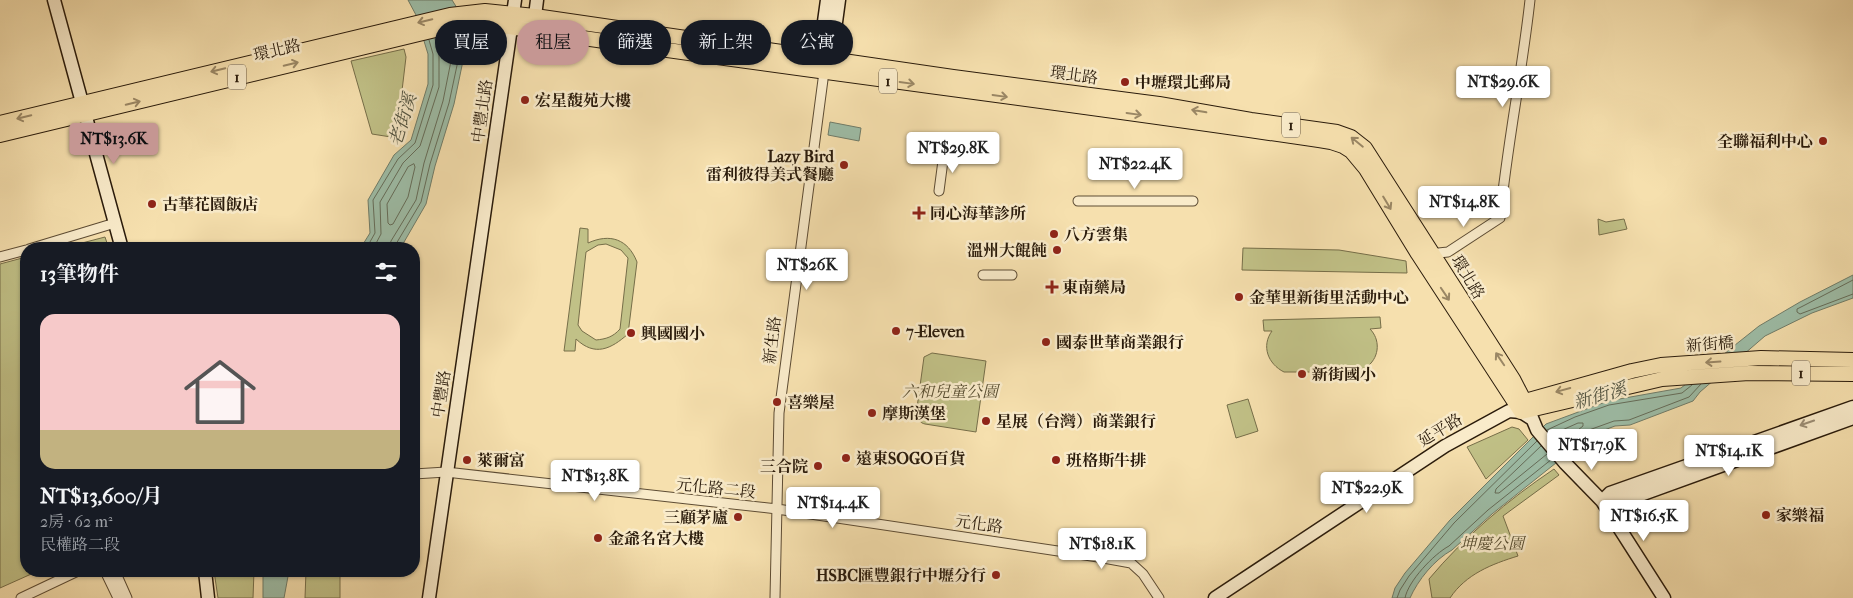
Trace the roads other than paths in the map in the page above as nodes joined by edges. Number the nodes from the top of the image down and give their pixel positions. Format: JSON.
{"nodes":[{"id":1,"x":54,"y":0,"type":"edge"},
{"id":2,"x":537,"y":0,"type":"edge"},
{"id":3,"x":827,"y":0,"type":"edge"},
{"id":4,"x":839,"y":0,"type":"edge"},
{"id":5,"x":1530,"y":0,"type":"edge"},
{"id":6,"x":513,"y":13,"type":"edge"},
{"id":7,"x":535,"y":16,"type":"junction"},
{"id":8,"x":826,"y":20,"type":"edge"},
{"id":9,"x":834,"y":20,"type":"edge"},
{"id":10,"x":781,"y":52,"type":"edge"},
{"id":11,"x":853,"y":63,"type":"edge"},
{"id":12,"x":824,"y":65,"type":"edge"},
{"id":13,"x":824,"y":72,"type":"junction"},
{"id":14,"x":953,"y":83,"type":"junction"},
{"id":15,"x":1087,"y":101,"type":"junction"},
{"id":16,"x":84,"y":109,"type":"junction"},
{"id":17,"x":0,"y":123,"type":"edge"},
{"id":18,"x":0,"y":135,"type":"edge"},
{"id":19,"x":944,"y":153,"type":"dead end"},
{"id":20,"x":939,"y":191,"type":"dead end"},
{"id":21,"x":486,"y":196,"type":"joint"},
{"id":22,"x":1078,"y":201,"type":"dead end"},
{"id":23,"x":1193,"y":201,"type":"dead end"},
{"id":24,"x":114,"y":223,"type":"junction"},
{"id":25,"x":51,"y":242,"type":"edge"},
{"id":26,"x":120,"y":242,"type":"edge"},
{"id":27,"x":20,"y":251,"type":"edge"},
{"id":28,"x":1418,"y":254,"type":"junction"},
{"id":29,"x":1434,"y":254,"type":"junction"},
{"id":30,"x":0,"y":257,"type":"edge"},
{"id":31,"x":983,"y":275,"type":"dead end"},
{"id":32,"x":1012,"y":275,"type":"dead end"},
{"id":33,"x":1853,"y":360,"type":"edge"},
{"id":34,"x":1661,"y":365,"type":"joint"},
{"id":35,"x":1853,"y":374,"type":"edge"},
{"id":36,"x":1662,"y":379,"type":"joint"},
{"id":37,"x":1853,"y":407,"type":"edge"},
{"id":38,"x":1524,"y":412,"type":"junction"},
{"id":39,"x":1853,"y":418,"type":"edge"},
{"id":40,"x":446,"y":472,"type":"junction"},
{"id":41,"x":420,"y":474,"type":"edge"},
{"id":42,"x":1602,"y":501,"type":"junction"},
{"id":43,"x":777,"y":509,"type":"junction"},
{"id":44,"x":65,"y":577,"type":"edge"},
{"id":45,"x":108,"y":577,"type":"edge"},
{"id":46,"x":118,"y":577,"type":"edge"},
{"id":47,"x":206,"y":577,"type":"edge"},
{"id":48,"x":21,"y":598,"type":"edge"},
{"id":49,"x":118,"y":598,"type":"edge"},
{"id":50,"x":127,"y":598,"type":"edge"},
{"id":51,"x":208,"y":598,"type":"edge"},
{"id":52,"x":429,"y":598,"type":"edge"},
{"id":53,"x":775,"y":598,"type":"edge"},
{"id":54,"x":1160,"y":598,"type":"edge"},
{"id":55,"x":1214,"y":598,"type":"edge"},
{"id":56,"x":1664,"y":598,"type":"edge"}],
"edges":[{"from":1,"to":16,"type":"main road"},
{"from":2,"to":7,"type":"main road"},
{"from":3,"to":8,"type":"main road","name":"新生路"},
{"from":4,"to":9,"type":"main road"},
{"from":5,"to":29,"type":"street"},
{"from":6,"to":7,"type":"main road","name":"環北路","number":"1"},
{"from":6,"to":13,"type":"main road","name":"環北路","number":"1"},
{"from":6,"to":16,"type":"main road","name":"環北路","number":"1"},
{"from":6,"to":21,"type":"main road","name":"中豐北路"},
{"from":7,"to":10,"type":"main road","name":"環北路","number":"1"},
{"from":11,"to":14,"type":"main road","name":"環北路","number":"1"},
{"from":12,"to":13,"type":"main road","name":"新生路"},
{"from":13,"to":14,"type":"main road","name":"環北路","number":"1","one_way":true},
{"from":13,"to":43,"type":"street","name":"新生路"},
{"from":14,"to":15,"type":"main road","name":"環北路","number":"1"},
{"from":15,"to":28,"type":"main road","name":"環北路","number":"1","one_way":true},
{"from":29,"to":15,"type":"main road","name":"環北路","number":"1","one_way":true},
{"from":16,"to":17,"type":"main road","number":"1","one_way":true},
{"from":16,"to":18,"type":"main road","number":"1"},
{"from":16,"to":24,"type":"main road"},
{"from":19,"to":20,"type":"street"},
{"from":21,"to":40,"type":"main road","name":"中豐路"},
{"from":22,"to":23,"type":"street"},
{"from":24,"to":25,"type":"street"},
{"from":24,"to":26,"type":"main road"},
{"from":27,"to":30,"type":"street"},
{"from":28,"to":29,"type":"street"},
{"from":28,"to":38,"type":"main road","name":"環北路","number":"1","one_way":true},
{"from":38,"to":29,"type":"main road","name":"環北路","number":"1","one_way":true},
{"from":31,"to":32,"type":"street"},
{"from":33,"to":34,"type":"main road","name":"新街橋","number":"1","one_way":true},
{"from":34,"to":38,"type":"main road","name":"延平路","number":"1","one_way":true},
{"from":35,"to":36,"type":"main road","name":"新街橋","number":"1"},
{"from":36,"to":38,"type":"main road","name":"延平路","number":"1"},
{"from":37,"to":42,"type":"main road","one_way":true},
{"from":38,"to":42,"type":"main road"},
{"from":38,"to":55,"type":"main road","name":"延平路"},
{"from":39,"to":42,"type":"main road"},
{"from":40,"to":41,"type":"street","name":"元化路二段"},
{"from":40,"to":43,"type":"street","name":"元化路二段"},
{"from":40,"to":52,"type":"main road","name":"中豐路"},
{"from":42,"to":56,"type":"main road"},
{"from":43,"to":53,"type":"street","name":"新生路"},
{"from":43,"to":54,"type":"street","name":"元化路"},
{"from":44,"to":48,"type":"street"},
{"from":45,"to":49,"type":"street"},
{"from":46,"to":50,"type":"street"},
{"from":47,"to":51,"type":"main road"}]}
